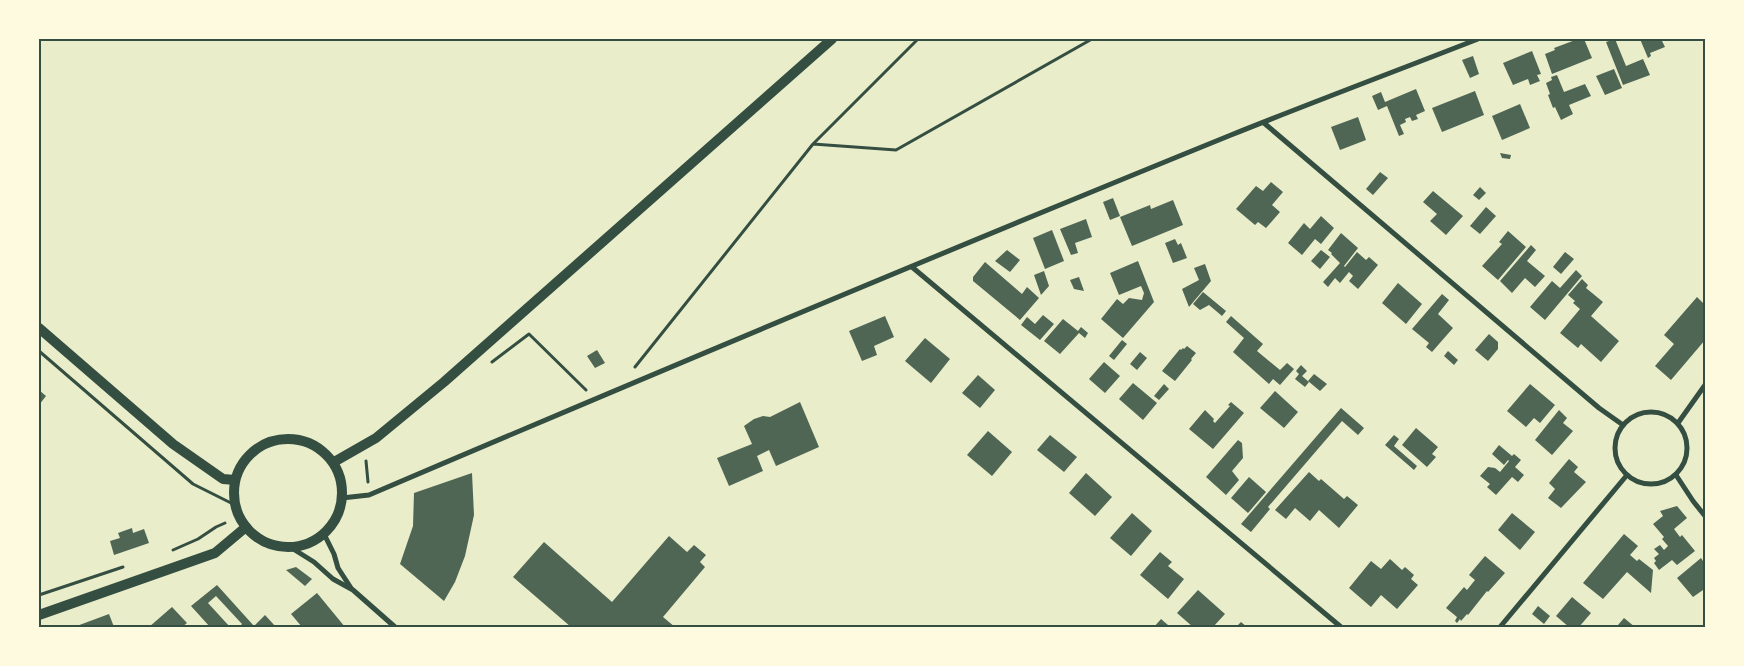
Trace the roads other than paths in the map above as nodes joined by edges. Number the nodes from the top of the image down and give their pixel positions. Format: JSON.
{"nodes":[{"id":1,"x":832,"y":39,"type":"edge"},
{"id":2,"x":1478,"y":39,"type":"edge"},
{"id":3,"x":1264,"y":123,"type":"junction"},
{"id":4,"x":912,"y":267,"type":"junction"},
{"id":5,"x":39,"y":328,"type":"edge"},
{"id":6,"x":1705,"y":386,"type":"edge"},
{"id":7,"x":1678,"y":423,"type":"junction"},
{"id":8,"x":1623,"y":425,"type":"junction"},
{"id":9,"x":334,"y":462,"type":"junction"},
{"id":10,"x":1628,"y":475,"type":"junction"},
{"id":11,"x":1676,"y":475,"type":"junction"},
{"id":12,"x":235,"y":480,"type":"junction"},
{"id":13,"x":342,"y":498,"type":"junction"},
{"id":14,"x":1705,"y":516,"type":"edge"},
{"id":15,"x":246,"y":528,"type":"junction"},
{"id":16,"x":324,"y":534,"type":"junction"},
{"id":17,"x":290,"y":547,"type":"junction"},
{"id":18,"x":353,"y":590,"type":"junction"},
{"id":19,"x":39,"y":615,"type":"edge"},
{"id":20,"x":395,"y":627,"type":"edge"},
{"id":21,"x":1341,"y":627,"type":"edge"},
{"id":22,"x":1500,"y":627,"type":"edge"}],
"edges":[{"from":1,"to":9,"type":"main road"},
{"from":2,"to":3,"type":"street"},
{"from":3,"to":4,"type":"street"},
{"from":3,"to":8,"type":"street"},
{"from":4,"to":13,"type":"street"},
{"from":4,"to":21,"type":"street"},
{"from":5,"to":12,"type":"main road"},
{"from":6,"to":7,"type":"street"},
{"from":7,"to":8,"type":"street"},
{"from":7,"to":11,"type":"street"},
{"from":8,"to":10,"type":"street"},
{"from":9,"to":12,"type":"main road"},
{"from":9,"to":13,"type":"main road"},
{"from":10,"to":11,"type":"street"},
{"from":10,"to":22,"type":"street"},
{"from":11,"to":14,"type":"street"},
{"from":12,"to":15,"type":"main road"},
{"from":13,"to":16,"type":"main road"},
{"from":15,"to":17,"type":"main road"},
{"from":15,"to":19,"type":"main road"},
{"from":16,"to":17,"type":"main road"},
{"from":16,"to":18,"type":"street"},
{"from":17,"to":18,"type":"street"},
{"from":18,"to":20,"type":"street"}]}
